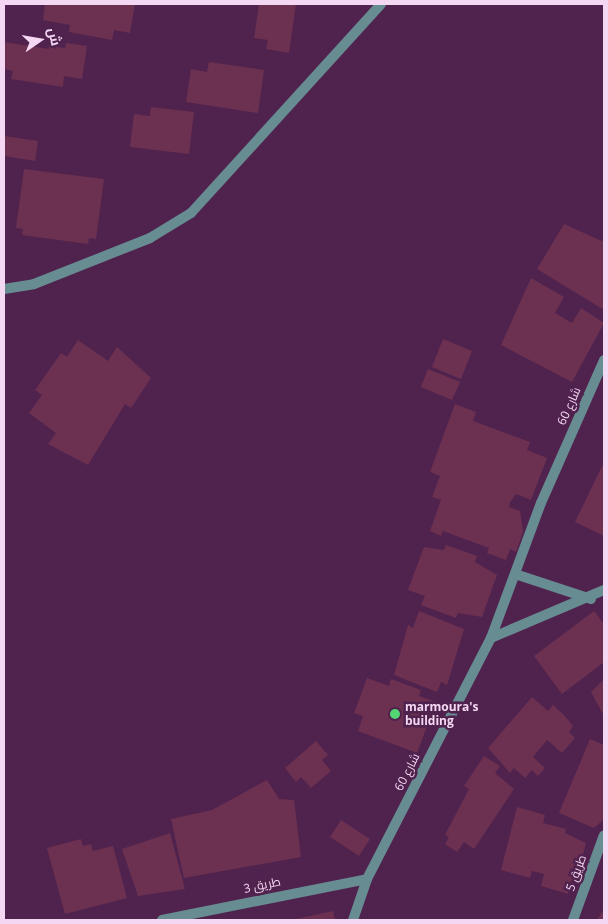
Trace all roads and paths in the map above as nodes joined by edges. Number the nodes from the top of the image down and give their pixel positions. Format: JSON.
{"nodes":[{"id":1,"x":381,"y":4,"type":"edge"},
{"id":2,"x":4,"y":289,"type":"edge"},
{"id":3,"x":604,"y":360,"type":"edge"},
{"id":4,"x":515,"y":574,"type":"junction"},
{"id":5,"x":604,"y":590,"type":"edge"},
{"id":6,"x":591,"y":599,"type":"junction"},
{"id":7,"x":491,"y":638,"type":"junction"},
{"id":8,"x":604,"y":835,"type":"edge"},
{"id":9,"x":368,"y":879,"type":"junction"},
{"id":10,"x":162,"y":920,"type":"edge"},
{"id":11,"x":353,"y":920,"type":"edge"},
{"id":12,"x":573,"y":920,"type":"edge"}],
"edges":[{"from":1,"to":2,"type":"street"},
{"from":3,"to":4,"type":"street","name":"شارع 60"},
{"from":4,"to":6,"type":"street"},
{"from":4,"to":7,"type":"street","name":"شارع 60"},
{"from":5,"to":6,"type":"street"},
{"from":6,"to":7,"type":"street"},
{"from":7,"to":9,"type":"street","name":"شارع 60"},
{"from":8,"to":12,"type":"street","name":"طريق 5"},
{"from":9,"to":10,"type":"street","name":"طريق 3"},
{"from":9,"to":11,"type":"street","name":"شارع 60"}]}
